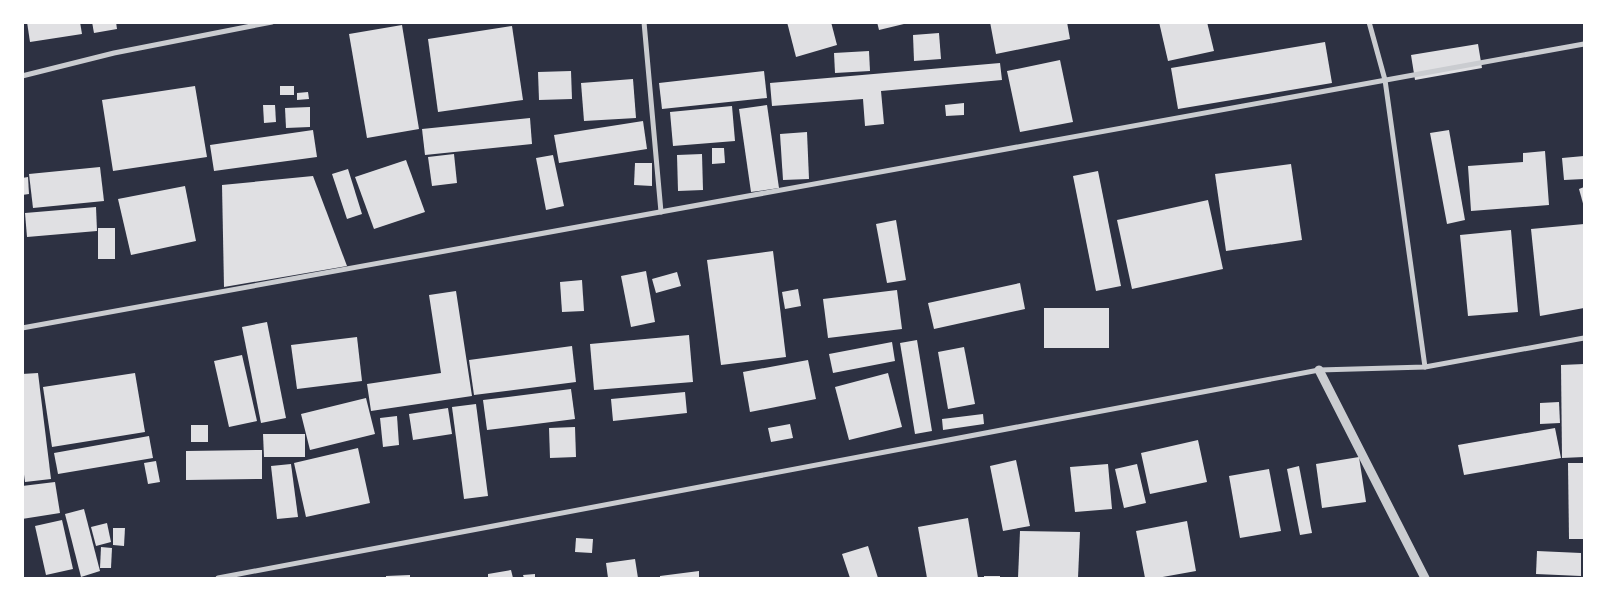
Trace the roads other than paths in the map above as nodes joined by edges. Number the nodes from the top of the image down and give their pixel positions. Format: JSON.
{"nodes":[{"id":1,"x":272,"y":22,"type":"edge"},
{"id":2,"x":644,"y":22,"type":"edge"},
{"id":3,"x":1369,"y":22,"type":"edge"},
{"id":4,"x":1584,"y":44,"type":"edge"},
{"id":5,"x":22,"y":76,"type":"edge"},
{"id":6,"x":1384,"y":80,"type":"junction"},
{"id":7,"x":661,"y":212,"type":"junction"},
{"id":8,"x":22,"y":328,"type":"edge"},
{"id":9,"x":1584,"y":338,"type":"edge"},
{"id":10,"x":1425,"y":367,"type":"junction"},
{"id":11,"x":1319,"y":370,"type":"junction"},
{"id":12,"x":218,"y":578,"type":"edge"},
{"id":13,"x":1425,"y":578,"type":"edge"}],
"edges":[{"from":1,"to":5,"type":"street"},
{"from":2,"to":7,"type":"street"},
{"from":3,"to":6,"type":"street"},
{"from":4,"to":6,"type":"street"},
{"from":6,"to":7,"type":"street"},
{"from":6,"to":10,"type":"street"},
{"from":7,"to":8,"type":"street"},
{"from":9,"to":10,"type":"street"},
{"from":10,"to":11,"type":"street"},
{"from":11,"to":12,"type":"street"},
{"from":11,"to":13,"type":"street"}]}
